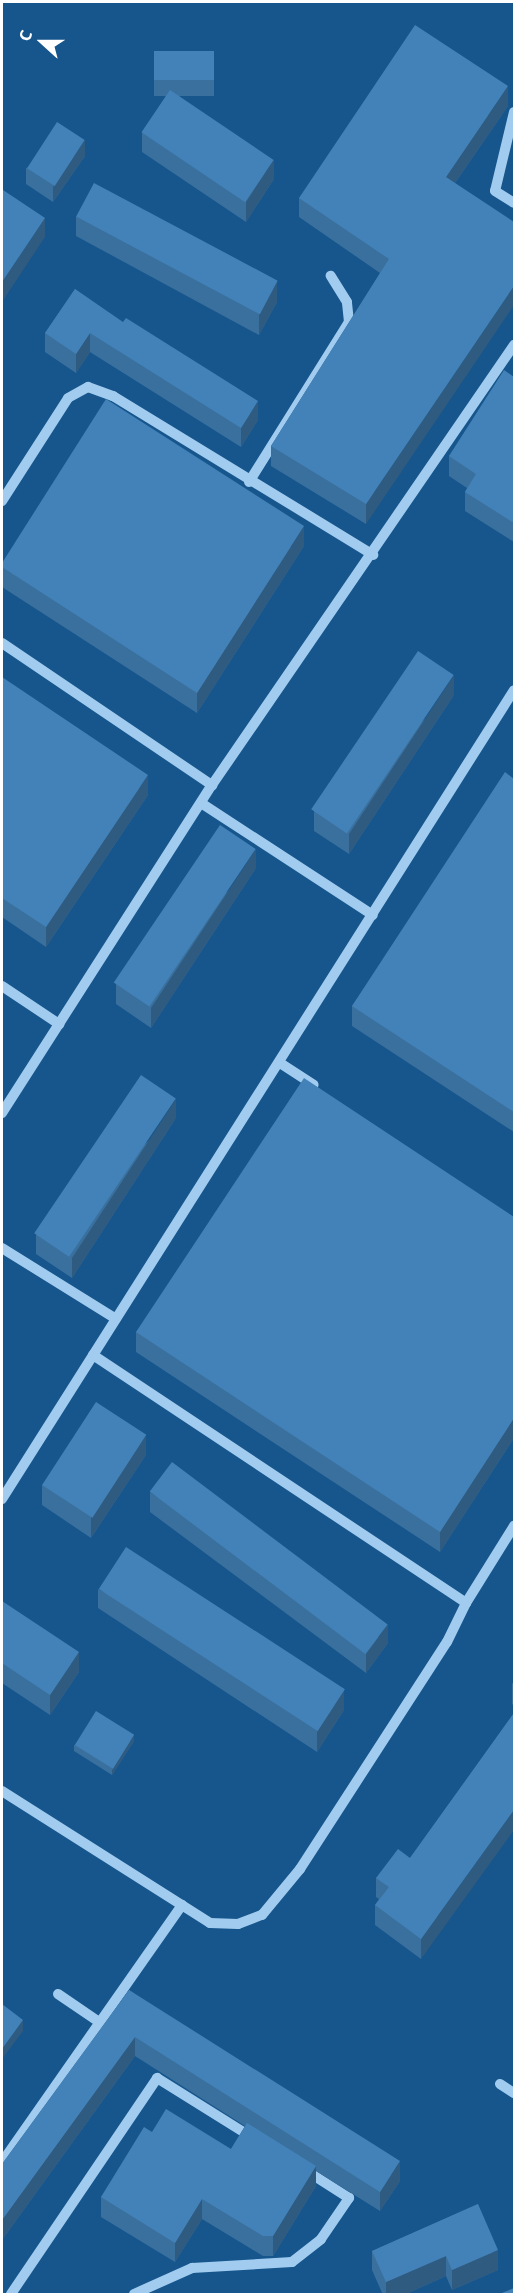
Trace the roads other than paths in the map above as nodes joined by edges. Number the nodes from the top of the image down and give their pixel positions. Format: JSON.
{"nodes":[{"id":1,"x":514,"y":112,"type":"edge"},
{"id":2,"x":514,"y":203,"type":"edge"},
{"id":3,"x":331,"y":276,"type":"dead end"},
{"id":4,"x":514,"y":345,"type":"edge"},
{"id":5,"x":249,"y":482,"type":"junction"},
{"id":6,"x":2,"y":501,"type":"edge"},
{"id":7,"x":373,"y":555,"type":"junction"},
{"id":8,"x":2,"y":643,"type":"edge"},
{"id":9,"x":514,"y":690,"type":"edge"},
{"id":10,"x":212,"y":785,"type":"junction"},
{"id":11,"x":201,"y":803,"type":"junction"},
{"id":12,"x":373,"y":915,"type":"junction"},
{"id":13,"x":2,"y":987,"type":"edge"},
{"id":14,"x":59,"y":1024,"type":"junction"},
{"id":15,"x":280,"y":1063,"type":"junction"},
{"id":16,"x":329,"y":1095,"type":"edge"},
{"id":17,"x":2,"y":1113,"type":"edge"},
{"id":18,"x":2,"y":1248,"type":"edge"},
{"id":19,"x":116,"y":1319,"type":"junction"},
{"id":20,"x":93,"y":1355,"type":"junction"},
{"id":21,"x":2,"y":1499,"type":"edge"},
{"id":22,"x":514,"y":1526,"type":"edge"},
{"id":23,"x":466,"y":1604,"type":"junction"},
{"id":24,"x":2,"y":1791,"type":"edge"},
{"id":25,"x":182,"y":1905,"type":"junction"},
{"id":26,"x":58,"y":1994,"type":"dead end"},
{"id":27,"x":99,"y":2022,"type":"junction"},
{"id":28,"x":500,"y":2084,"type":"dead end"},
{"id":29,"x":514,"y":2093,"type":"edge"},
{"id":30,"x":268,"y":2148,"type":"edge"},
{"id":31,"x":2,"y":2162,"type":"edge"},
{"id":32,"x":299,"y":2166,"type":"edge"},
{"id":33,"x":11,"y":2295,"type":"edge"},
{"id":34,"x":134,"y":2295,"type":"edge"}],
"edges":[{"from":1,"to":2,"type":"street"},
{"from":3,"to":5,"type":"street"},
{"from":4,"to":7,"type":"street"},
{"from":5,"to":6,"type":"street"},
{"from":5,"to":7,"type":"street"},
{"from":7,"to":10,"type":"street"},
{"from":8,"to":10,"type":"street"},
{"from":9,"to":12,"type":"street"},
{"from":10,"to":11,"type":"street"},
{"from":11,"to":12,"type":"street"},
{"from":11,"to":14,"type":"street"},
{"from":12,"to":15,"type":"street"},
{"from":13,"to":14,"type":"street"},
{"from":14,"to":17,"type":"street"},
{"from":15,"to":16,"type":"street"},
{"from":15,"to":19,"type":"street"},
{"from":18,"to":19,"type":"street"},
{"from":19,"to":20,"type":"street"},
{"from":20,"to":21,"type":"street"},
{"from":20,"to":23,"type":"street"},
{"from":22,"to":23,"type":"street"},
{"from":23,"to":25,"type":"street"},
{"from":24,"to":25,"type":"street"},
{"from":25,"to":27,"type":"street"},
{"from":26,"to":27,"type":"street"},
{"from":27,"to":31,"type":"street"},
{"from":28,"to":29,"type":"street"},
{"from":30,"to":33,"type":"street"},
{"from":32,"to":34,"type":"street"}]}
